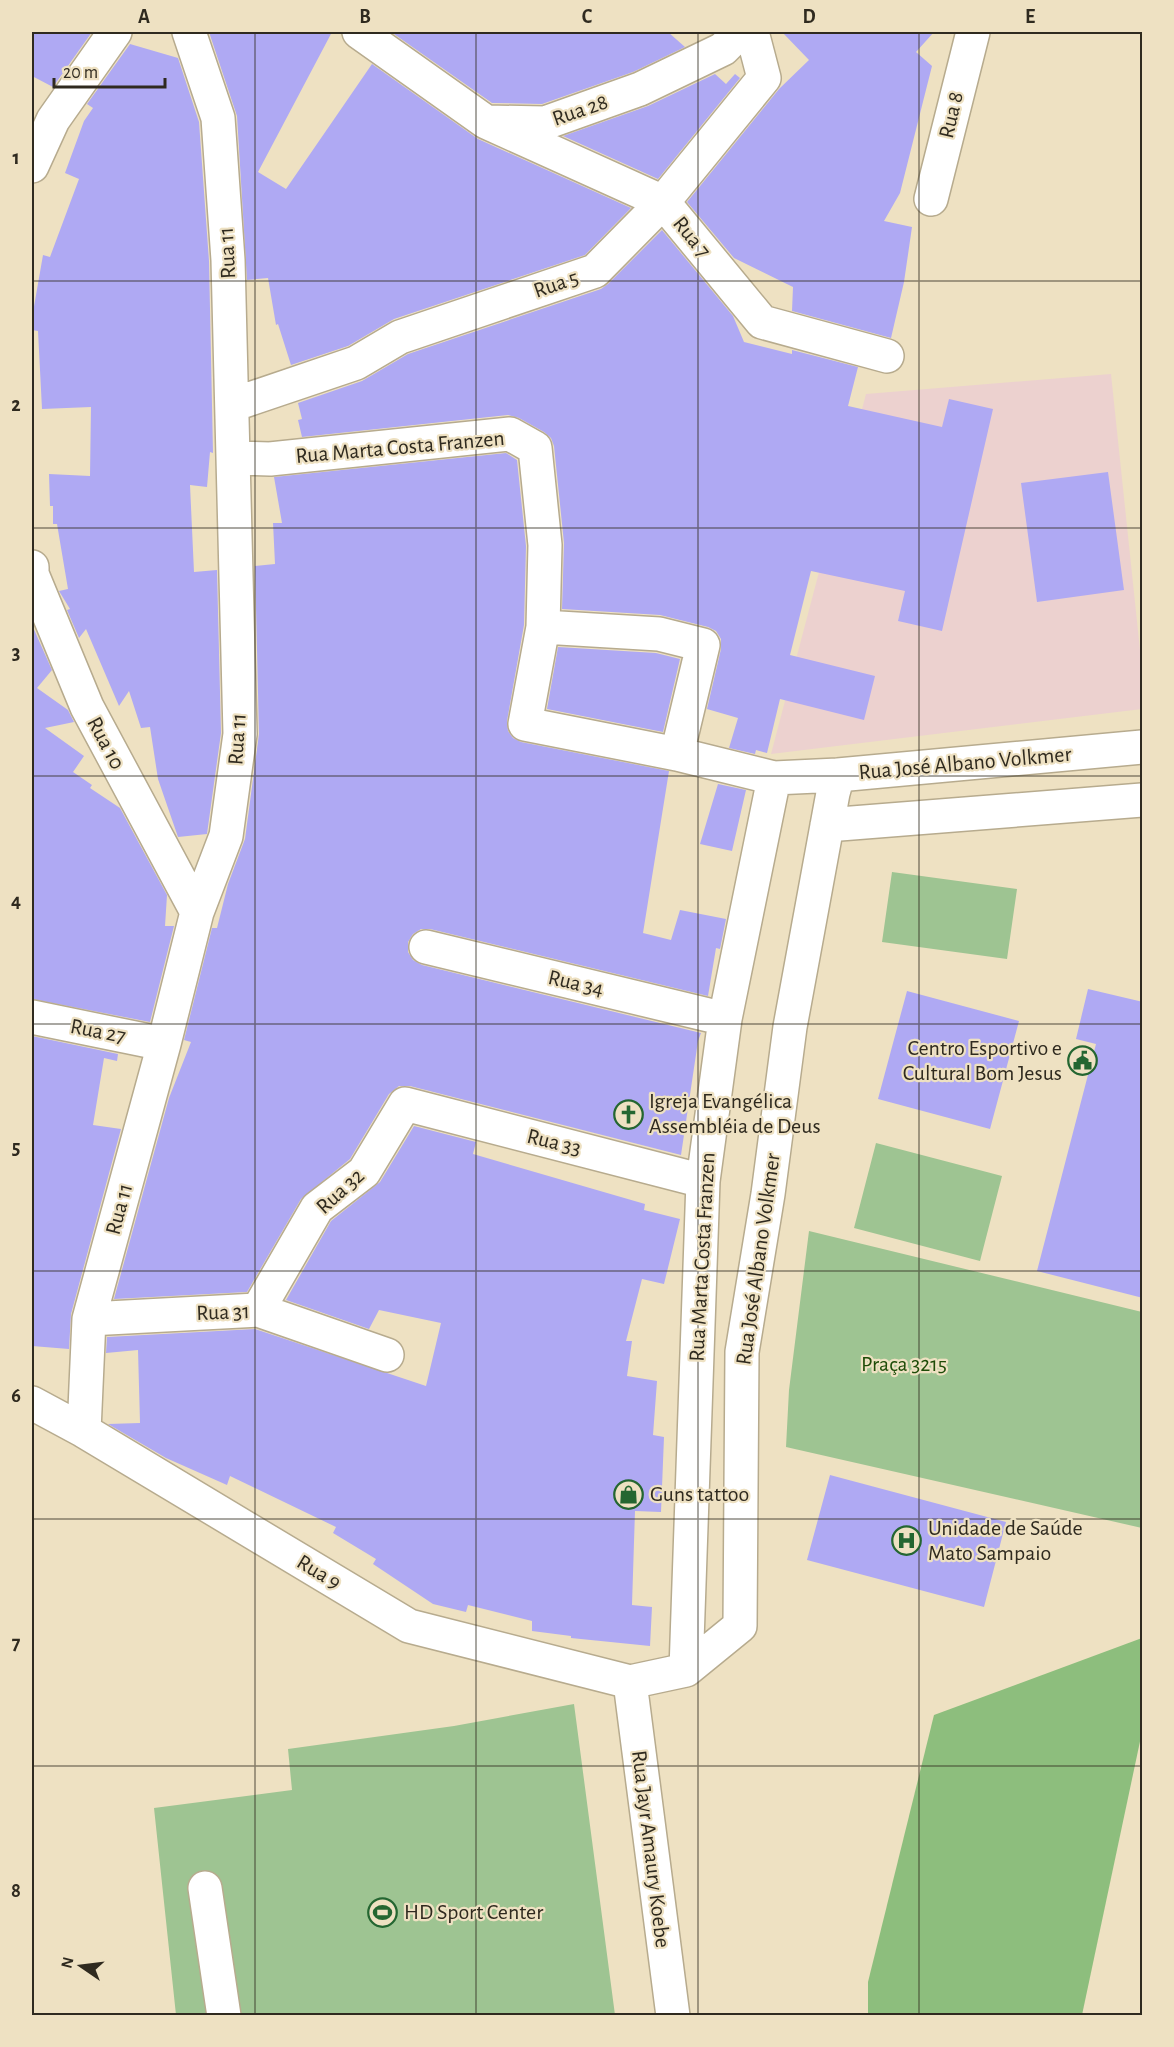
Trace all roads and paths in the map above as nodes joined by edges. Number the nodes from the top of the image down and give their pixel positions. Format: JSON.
{"nodes":[{"id":1,"x":115,"y":32,"type":"edge"},
{"id":2,"x":189,"y":32,"type":"edge"},
{"id":3,"x":359,"y":32,"type":"edge"},
{"id":4,"x":740,"y":32,"type":"edge"},
{"id":5,"x":752,"y":32,"type":"edge"},
{"id":6,"x":973,"y":32,"type":"edge"},
{"id":7,"x":486,"y":122,"type":"junction"},
{"id":8,"x":32,"y":166,"type":"edge"},
{"id":9,"x":931,"y":199,"type":"dead end"},
{"id":10,"x":663,"y":202,"type":"junction"},
{"id":11,"x":887,"y":356,"type":"dead end"},
{"id":12,"x":232,"y":405,"type":"junction"},
{"id":13,"x":234,"y":458,"type":"junction"},
{"id":14,"x":32,"y":567,"type":"edge"},
{"id":15,"x":543,"y":627,"type":"junction"},
{"id":16,"x":1143,"y":747,"type":"edge"},
{"id":17,"x":677,"y":754,"type":"junction"},
{"id":18,"x":838,"y":775,"type":"junction"},
{"id":19,"x":774,"y":778,"type":"junction"},
{"id":20,"x":1143,"y":800,"type":"edge"},
{"id":21,"x":827,"y":825,"type":"junction"},
{"id":22,"x":197,"y":912,"type":"junction"},
{"id":23,"x":426,"y":948,"type":"dead end"},
{"id":24,"x":32,"y":1017,"type":"edge"},
{"id":25,"x":725,"y":1019,"type":"junction"},
{"id":26,"x":164,"y":1044,"type":"junction"},
{"id":27,"x":405,"y":1104,"type":"joint"},
{"id":28,"x":703,"y":1180,"type":"junction"},
{"id":29,"x":258,"y":1310,"type":"junction"},
{"id":30,"x":89,"y":1319,"type":"junction"},
{"id":31,"x":387,"y":1355,"type":"dead end"},
{"id":32,"x":32,"y":1402,"type":"edge"},
{"id":33,"x":84,"y":1431,"type":"junction"},
{"id":34,"x":686,"y":1670,"type":"junction"},
{"id":35,"x":630,"y":1682,"type":"junction"},
{"id":36,"x":205,"y":1888,"type":"dead end"},
{"id":37,"x":224,"y":2016,"type":"edge"},
{"id":38,"x":673,"y":2016,"type":"edge"}],
"edges":[{"from":1,"to":8,"type":"street"},
{"from":2,"to":12,"type":"street","name":"Rua 11"},
{"from":3,"to":7,"type":"street"},
{"from":4,"to":7,"type":"street","name":"Rua 28"},
{"from":5,"to":10,"type":"street","name":"Rua 5"},
{"from":6,"to":9,"type":"street","name":"Rua 8"},
{"from":7,"to":10,"type":"street","name":"Rua 7"},
{"from":10,"to":11,"type":"street","name":"Rua 7"},
{"from":10,"to":12,"type":"street","name":"Rua 5"},
{"from":12,"to":13,"type":"street","name":"Rua 11"},
{"from":13,"to":15,"type":"street","name":"Rua Marta Costa Franzen"},
{"from":13,"to":22,"type":"street","name":"Rua 11"},
{"from":14,"to":22,"type":"street","name":"Rua 10"},
{"from":15,"to":17,"type":"street","name":"Rua Marta Costa Franzen"},
{"from":15,"to":17,"type":"street"},
{"from":16,"to":18,"type":"street","name":"Rua José Albano Volkmer"},
{"from":17,"to":19,"type":"street","name":"Rua Marta Costa Franzen"},
{"from":18,"to":19,"type":"street","name":"Rua Marta Costa Franzen"},
{"from":18,"to":21,"type":"street","name":"Rua José Albano Volkmer"},
{"from":19,"to":25,"type":"street","name":"Rua Marta Costa Franzen"},
{"from":20,"to":21,"type":"street"},
{"from":21,"to":34,"type":"street","name":"Rua José Albano Volkmer"},
{"from":22,"to":26,"type":"street","name":"Rua 11"},
{"from":23,"to":25,"type":"street","name":"Rua 34"},
{"from":24,"to":26,"type":"street","name":"Rua 27"},
{"from":25,"to":28,"type":"street","name":"Rua Marta Costa Franzen"},
{"from":26,"to":30,"type":"street","name":"Rua 11"},
{"from":27,"to":28,"type":"street","name":"Rua 33"},
{"from":27,"to":29,"type":"street","name":"Rua 32"},
{"from":28,"to":34,"type":"street","name":"Rua Marta Costa Franzen"},
{"from":29,"to":30,"type":"street","name":"Rua 31"},
{"from":29,"to":31,"type":"street","name":"Rua 31"},
{"from":30,"to":33,"type":"street","name":"Rua 11"},
{"from":32,"to":33,"type":"street","name":"Rua 9"},
{"from":33,"to":35,"type":"street","name":"Rua 9"},
{"from":34,"to":35,"type":"street"},
{"from":35,"to":38,"type":"street","name":"Rua Jayr Amaury Koebe"},
{"from":36,"to":37,"type":"street"}]}
